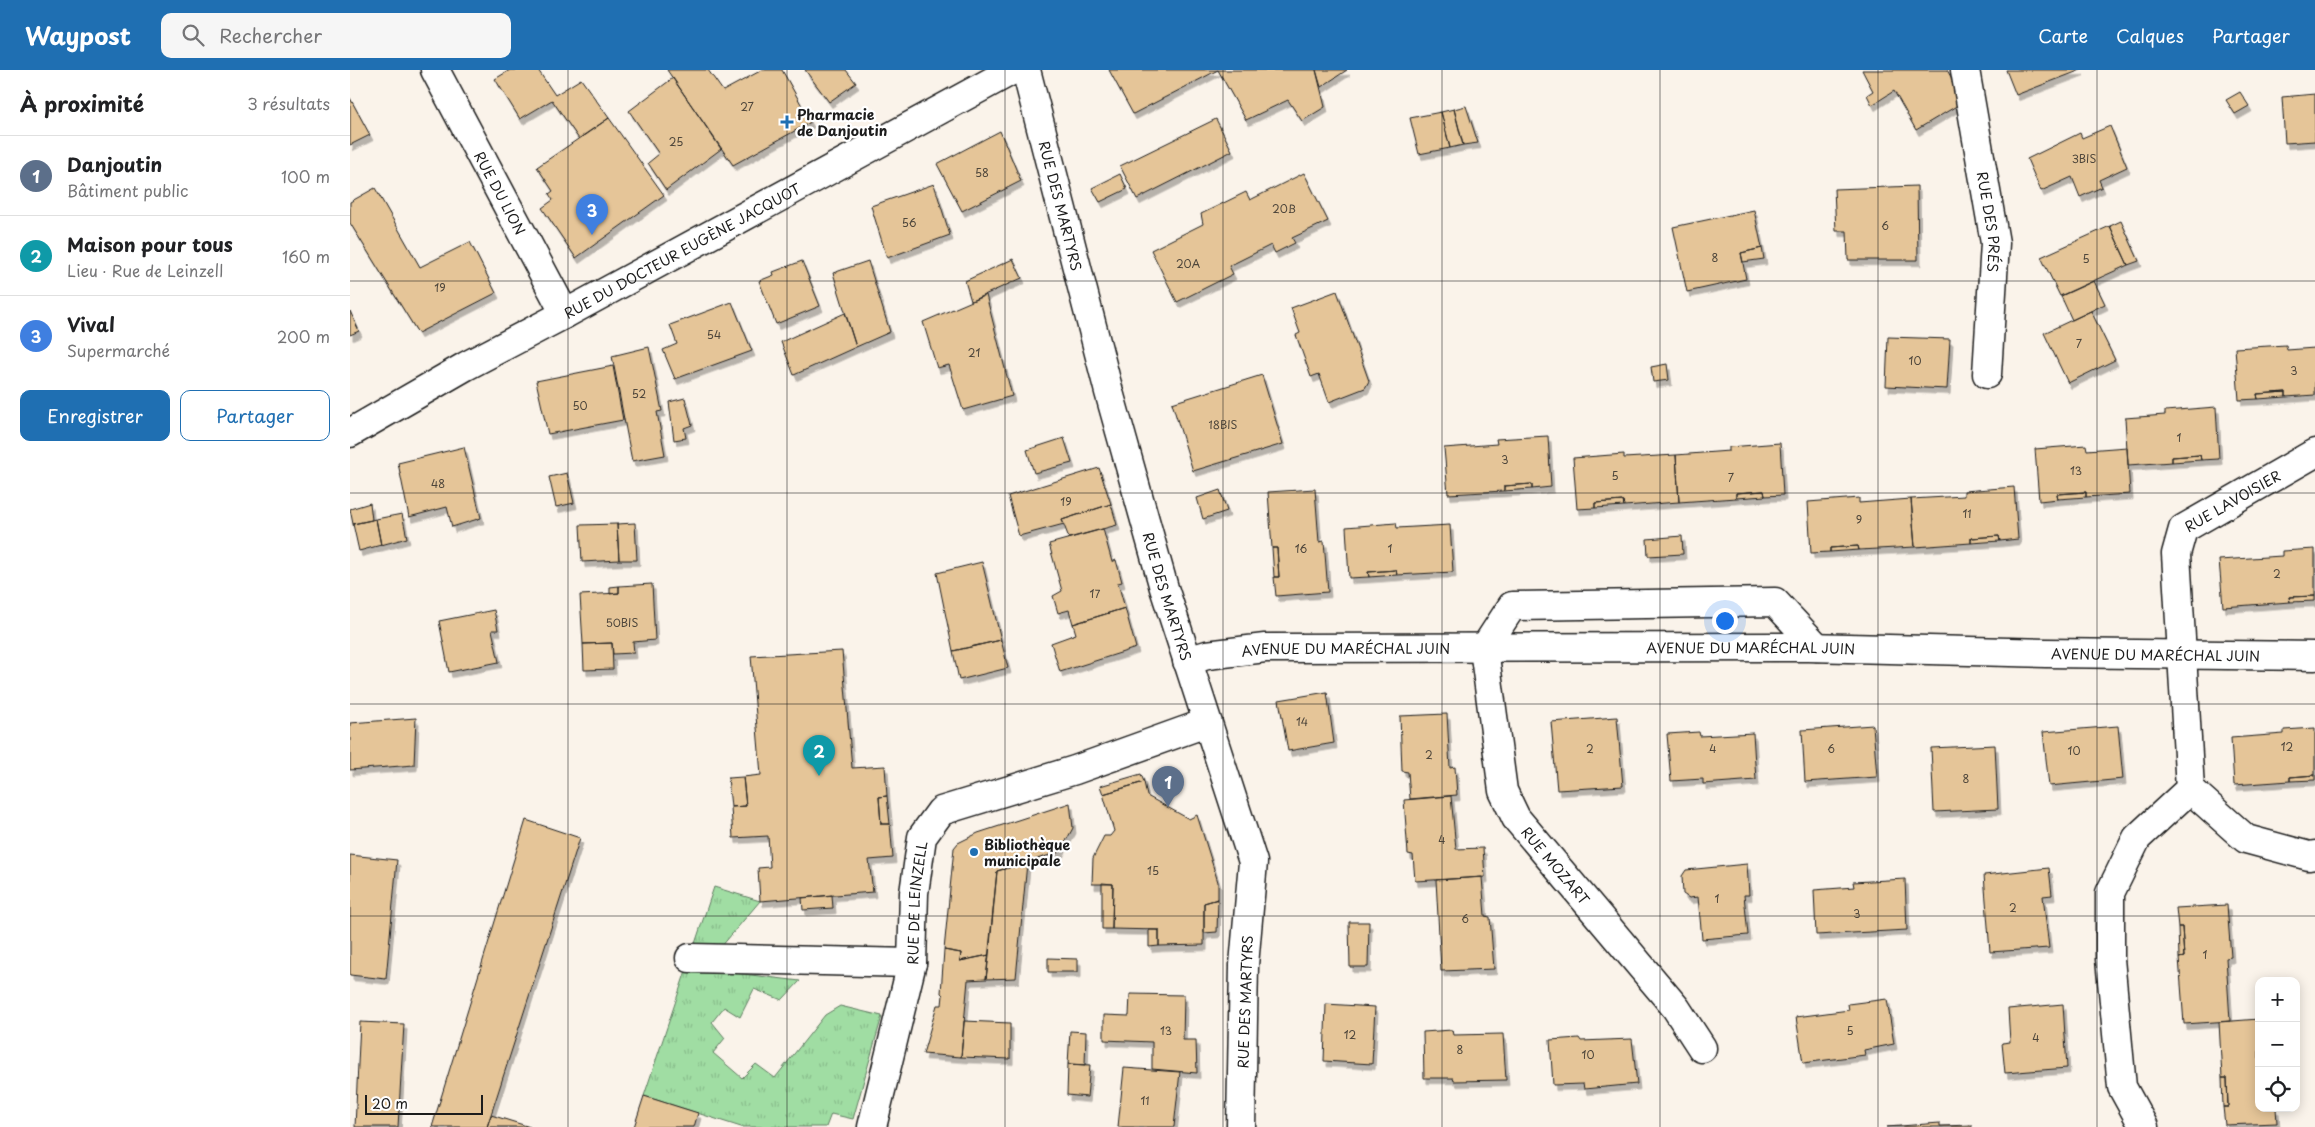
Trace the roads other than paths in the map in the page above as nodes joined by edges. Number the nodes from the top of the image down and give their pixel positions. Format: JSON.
{"nodes":[{"id":1,"x":435,"y":70,"type":"edge"},
{"id":2,"x":1013,"y":70,"type":"edge"},
{"id":3,"x":1026,"y":70,"type":"edge"},
{"id":4,"x":1965,"y":70,"type":"edge"},
{"id":5,"x":565,"y":314,"type":"junction"},
{"id":6,"x":1987,"y":374,"type":"dead end"},
{"id":7,"x":350,"y":433,"type":"edge"},
{"id":8,"x":2315,"y":453,"type":"edge"},
{"id":9,"x":1816,"y":647,"type":"junction"},
{"id":10,"x":1484,"y":649,"type":"junction"},
{"id":11,"x":2182,"y":654,"type":"junction"},
{"id":12,"x":2315,"y":656,"type":"edge"},
{"id":13,"x":1187,"y":661,"type":"junction"},
{"id":14,"x":1206,"y":723,"type":"junction"},
{"id":15,"x":2190,"y":789,"type":"junction"},
{"id":16,"x":2315,"y":855,"type":"edge"},
{"id":17,"x":690,"y":958,"type":"dead end"},
{"id":18,"x":912,"y":963,"type":"junction"},
{"id":19,"x":1702,"y":1048,"type":"dead end"},
{"id":20,"x":872,"y":1127,"type":"edge"},
{"id":21,"x":1241,"y":1127,"type":"edge"},
{"id":22,"x":2144,"y":1127,"type":"edge"}],
"edges":[{"from":1,"to":5,"type":"street","name":"RUE DU LION"},
{"from":2,"to":5,"type":"street","name":"RUE DU DOCTEUR EUGÈNE JACQUOT"},
{"from":3,"to":13,"type":"street","name":"RUE DES MARTYRS"},
{"from":4,"to":6,"type":"street","name":"RUE DES PRÉS"},
{"from":5,"to":7,"type":"street","name":"RUE DU DOCTEUR EUGÈNE JACQUOT"},
{"from":8,"to":11,"type":"street","name":"RUE LAVOISIER"},
{"from":9,"to":10,"type":"street","name":"AVENUE DU MARÉCHAL JUIN"},
{"from":9,"to":10,"type":"street"},
{"from":9,"to":11,"type":"street","name":"AVENUE DU MARÉCHAL JUIN"},
{"from":10,"to":13,"type":"street","name":"AVENUE DU MARÉCHAL JUIN"},
{"from":10,"to":19,"type":"street","name":"RUE MOZART"},
{"from":11,"to":12,"type":"street","name":"AVENUE DU MARÉCHAL JUIN"},
{"from":11,"to":15,"type":"street","name":"RUE LAVOISIER"},
{"from":13,"to":14,"type":"street","name":"RUE DES MARTYRS"},
{"from":14,"to":18,"type":"street","name":"RUE DE LEINZELL"},
{"from":14,"to":21,"type":"street","name":"RUE DES MARTYRS"},
{"from":15,"to":16,"type":"street"},
{"from":15,"to":22,"type":"street"},
{"from":17,"to":18,"type":"street"},
{"from":18,"to":20,"type":"street","name":"RUE DE LEINZELL"}]}
